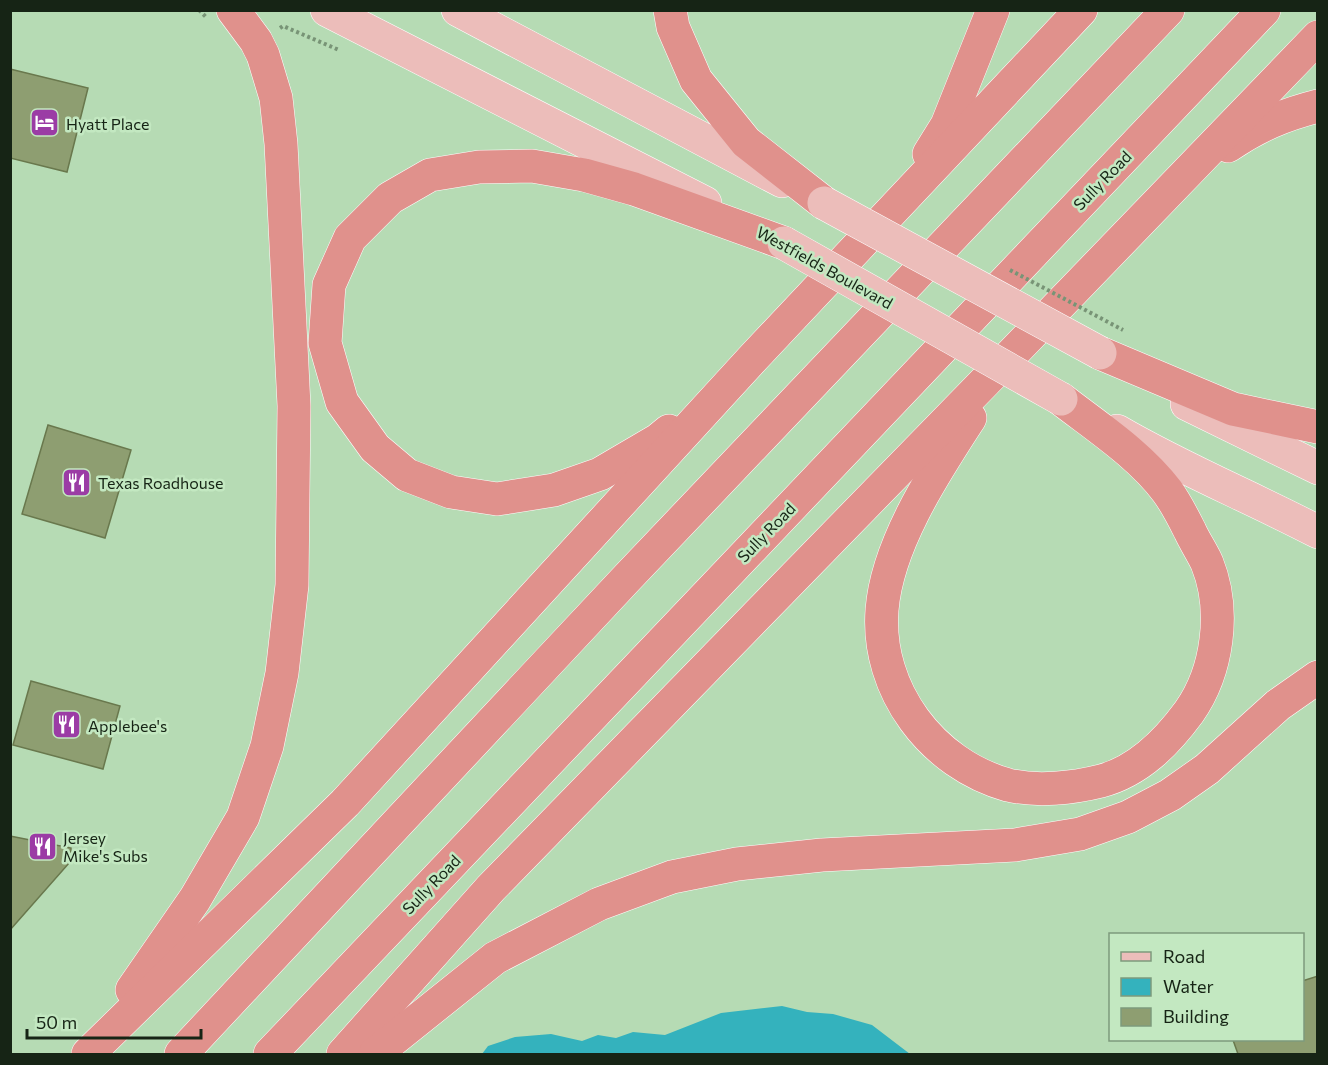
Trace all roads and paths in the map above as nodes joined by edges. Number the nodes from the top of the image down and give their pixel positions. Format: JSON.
{"nodes":[{"id":1,"x":199,"y":10,"type":"edge"},
{"id":2,"x":327,"y":10,"type":"edge"},
{"id":3,"x":458,"y":10,"type":"edge"},
{"id":4,"x":670,"y":10,"type":"edge"},
{"id":5,"x":993,"y":10,"type":"edge"},
{"id":6,"x":1081,"y":10,"type":"edge"},
{"id":7,"x":1168,"y":10,"type":"edge"},
{"id":8,"x":1264,"y":10,"type":"edge"},
{"id":9,"x":222,"y":17,"type":"edge"},
{"id":10,"x":1317,"y":37,"type":"edge"},
{"id":11,"x":256,"y":40,"type":"junction"},
{"id":12,"x":342,"y":52,"type":"dead end"},
{"id":13,"x":1317,"y":106,"type":"edge"},
{"id":14,"x":824,"y":203,"type":"junction"},
{"id":15,"x":899,"y":203,"type":"junction"},
{"id":16,"x":1157,"y":204,"type":"junction"},
{"id":17,"x":784,"y":243,"type":"junction"},
{"id":18,"x":1100,"y":353,"type":"junction"},
{"id":19,"x":754,"y":357,"type":"junction"},
{"id":20,"x":1009,"y":357,"type":"junction"},
{"id":21,"x":1061,"y":399,"type":"junction"},
{"id":22,"x":1317,"y":427,"type":"edge"},
{"id":23,"x":1317,"y":468,"type":"edge"},
{"id":24,"x":1317,"y":532,"type":"edge"},
{"id":25,"x":1317,"y":677,"type":"edge"},
{"id":26,"x":81,"y":1054,"type":"edge"},
{"id":27,"x":88,"y":1054,"type":"edge"},
{"id":28,"x":181,"y":1054,"type":"edge"},
{"id":29,"x":270,"y":1054,"type":"edge"},
{"id":30,"x":344,"y":1054,"type":"edge"},
{"id":31,"x":375,"y":1054,"type":"edge"}],
"edges":[{"from":1,"to":9,"type":"path"},
{"from":2,"to":17,"type":"main road","name":"Westfields Boulevard"},
{"from":3,"to":14,"type":"main road"},
{"from":4,"to":14,"type":"highway"},
{"from":5,"to":15,"type":"highway"},
{"from":6,"to":15,"type":"highway"},
{"from":7,"to":28,"type":"highway"},
{"from":8,"to":29,"type":"highway","name":"Sully Road"},
{"from":9,"to":11,"type":"highway"},
{"from":10,"to":16,"type":"highway"},
{"from":11,"to":12,"type":"path"},
{"from":11,"to":26,"type":"highway"},
{"from":13,"to":16,"type":"highway"},
{"from":14,"to":18,"type":"main road","bridge":true},
{"from":15,"to":19,"type":"highway"},
{"from":16,"to":20,"type":"highway"},
{"from":17,"to":19,"type":"highway"},
{"from":17,"to":21,"type":"main road","name":"Westfields Boulevard","bridge":true},
{"from":18,"to":22,"type":"highway"},
{"from":18,"to":23,"type":"main road"},
{"from":19,"to":27,"type":"highway"},
{"from":20,"to":21,"type":"highway"},
{"from":20,"to":30,"type":"highway"},
{"from":21,"to":24,"type":"main road","name":"Westfields Boulevard"},
{"from":25,"to":31,"type":"highway"}]}
